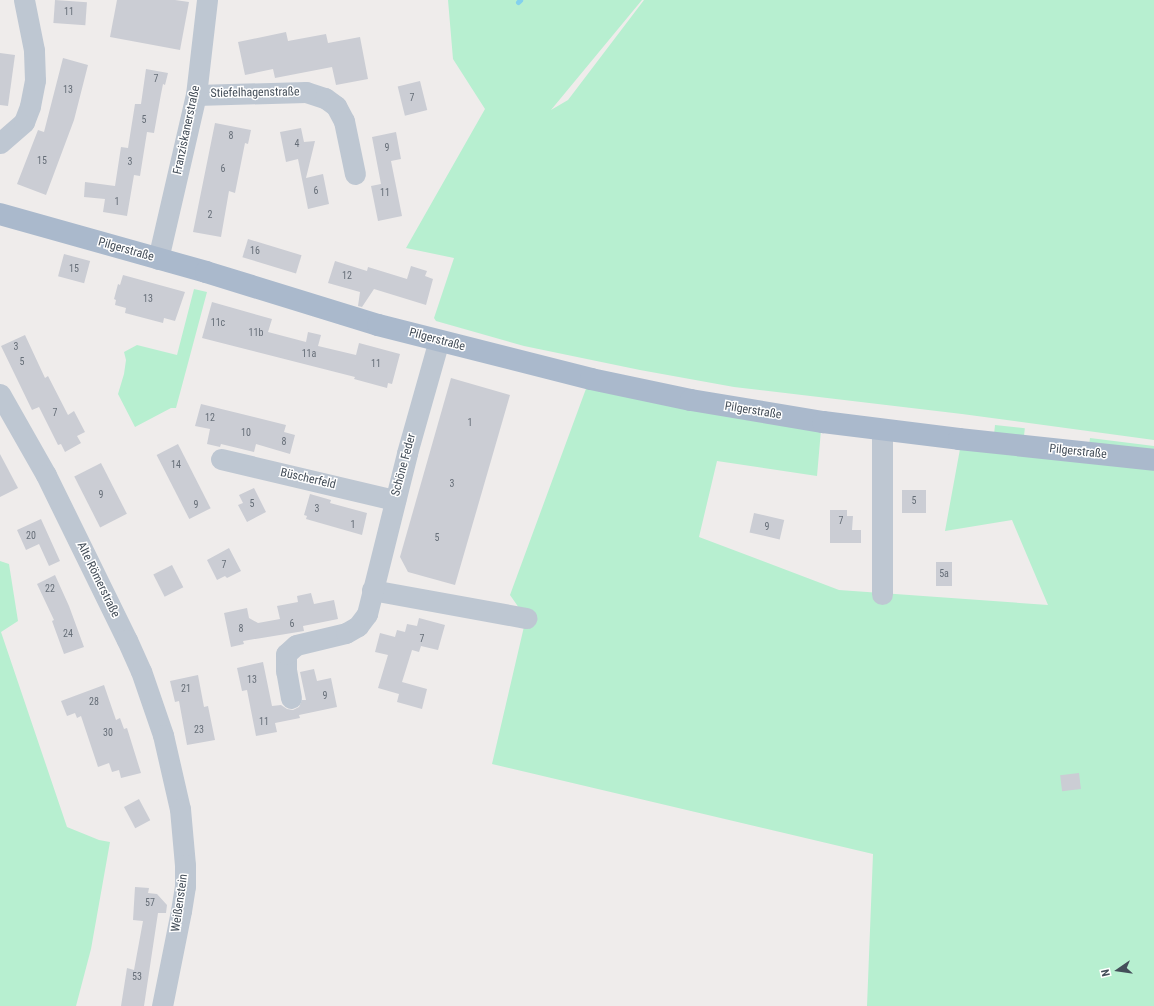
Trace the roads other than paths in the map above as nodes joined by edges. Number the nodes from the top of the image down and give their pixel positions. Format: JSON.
{"nodes":[{"id":1,"x":24,"y":0,"type":"edge"},
{"id":2,"x":207,"y":0,"type":"edge"},
{"id":3,"x":196,"y":95,"type":"junction"},
{"id":4,"x":0,"y":143,"type":"edge"},
{"id":5,"x":355,"y":174,"type":"dead end"},
{"id":6,"x":0,"y":214,"type":"edge"},
{"id":7,"x":158,"y":259,"type":"junction"},
{"id":8,"x":439,"y":340,"type":"junction"},
{"id":9,"x":0,"y":394,"type":"edge"},
{"id":10,"x":882,"y":430,"type":"junction"},
{"id":11,"x":221,"y":459,"type":"dead end"},
{"id":12,"x":1154,"y":460,"type":"edge"},
{"id":13,"x":395,"y":500,"type":"junction"},
{"id":14,"x":372,"y":590,"type":"junction"},
{"id":15,"x":882,"y":594,"type":"dead end"},
{"id":16,"x":526,"y":618,"type":"dead end"},
{"id":17,"x":291,"y":698,"type":"dead end"},
{"id":18,"x":173,"y":775,"type":"joint"},
{"id":19,"x":162,"y":1006,"type":"edge"}],
"edges":[{"from":1,"to":4,"type":"street"},
{"from":2,"to":3,"type":"street","name":"Franziskanerstraße"},
{"from":3,"to":5,"type":"street","name":"Stiefelhagenstraße"},
{"from":3,"to":7,"type":"street","name":"Franziskanerstraße"},
{"from":6,"to":7,"type":"main road","name":"Pilgerstraße"},
{"from":7,"to":8,"type":"main road","name":"Pilgerstraße"},
{"from":8,"to":10,"type":"main road","name":"Pilgerstraße"},
{"from":8,"to":13,"type":"street","name":"Schöne Feder"},
{"from":9,"to":18,"type":"street","name":"Alte Römerstraße"},
{"from":10,"to":12,"type":"main road","name":"Pilgerstraße"},
{"from":10,"to":15,"type":"street"},
{"from":11,"to":13,"type":"street","name":"Büscherfeld"},
{"from":13,"to":14,"type":"street","name":"Schöne Feder"},
{"from":14,"to":16,"type":"street"},
{"from":14,"to":17,"type":"street","name":"Schöne Feder"},
{"from":18,"to":19,"type":"street","name":"Weißenstein"}]}
